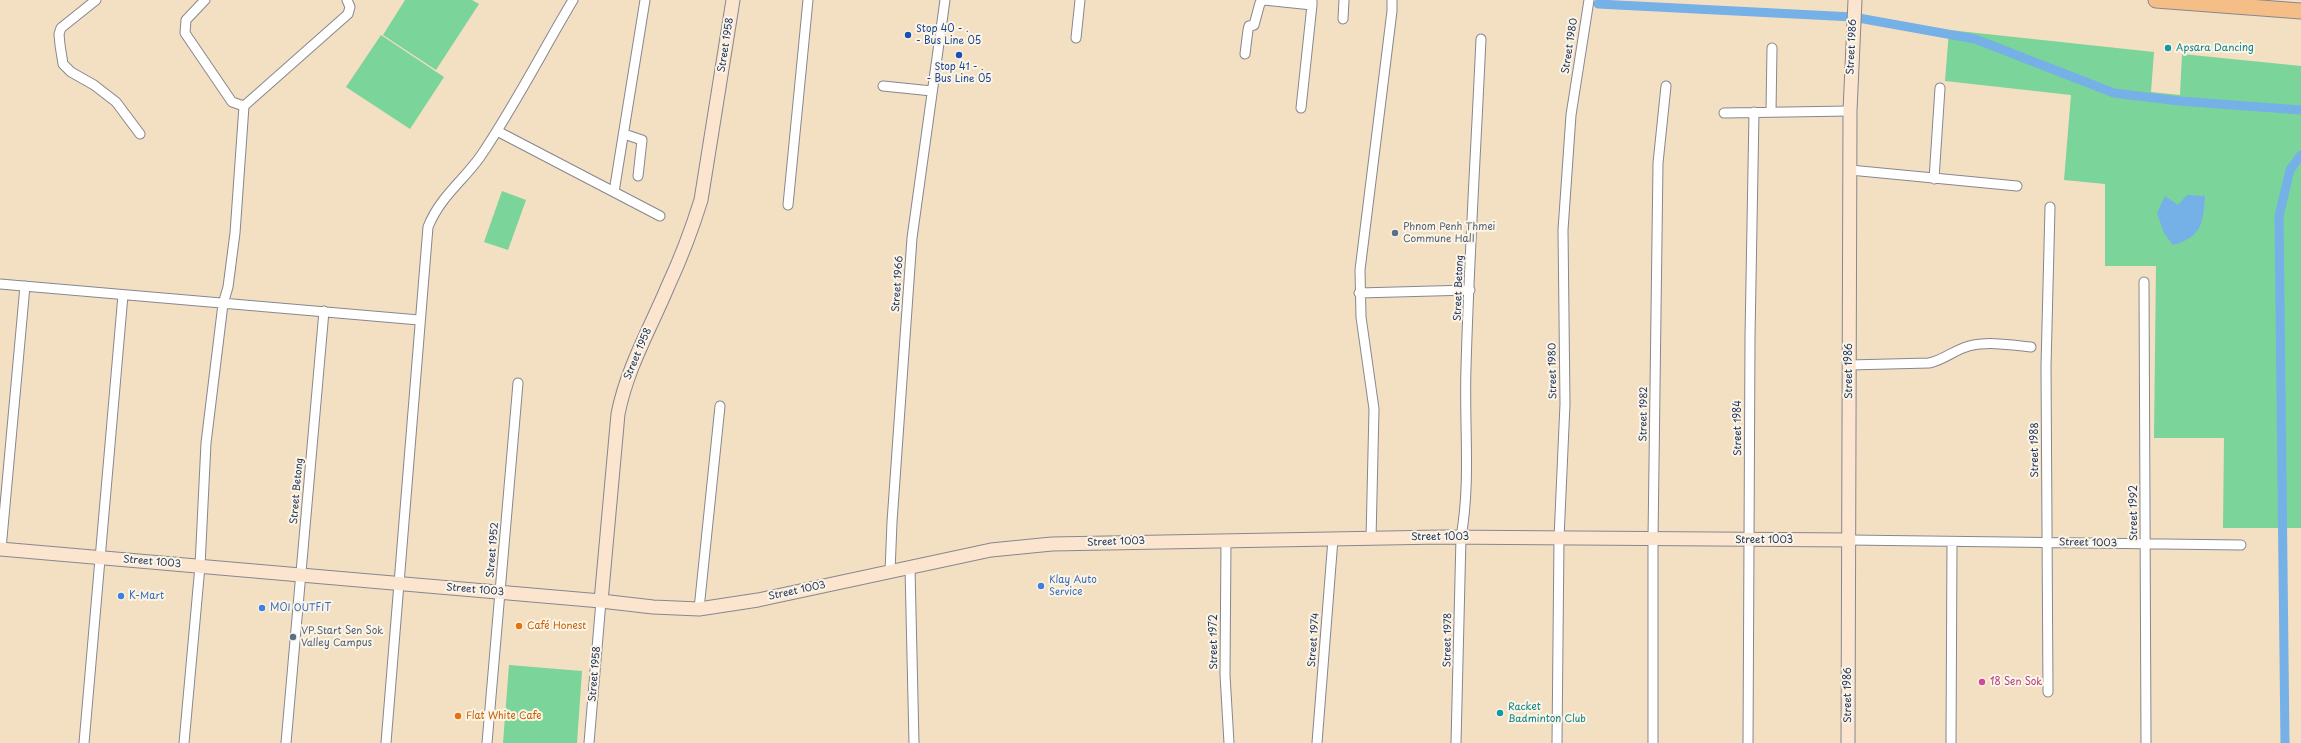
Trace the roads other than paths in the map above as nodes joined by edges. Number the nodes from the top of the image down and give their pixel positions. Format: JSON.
{"nodes":[{"id":1,"x":96,"y":0,"type":"edge"},
{"id":2,"x":205,"y":0,"type":"edge"},
{"id":3,"x":347,"y":0,"type":"edge"},
{"id":4,"x":573,"y":0,"type":"edge"},
{"id":5,"x":645,"y":0,"type":"edge"},
{"id":6,"x":733,"y":0,"type":"edge"},
{"id":7,"x":808,"y":0,"type":"edge"},
{"id":8,"x":945,"y":0,"type":"edge"},
{"id":9,"x":1080,"y":0,"type":"edge"},
{"id":10,"x":1344,"y":0,"type":"edge"},
{"id":11,"x":1392,"y":0,"type":"edge"},
{"id":12,"x":1589,"y":0,"type":"edge"},
{"id":13,"x":2156,"y":0,"type":"edge"},
{"id":14,"x":1312,"y":2,"type":"edge"},
{"id":15,"x":2188,"y":2,"type":"edge"},
{"id":16,"x":1854,"y":4,"type":"edge"},
{"id":17,"x":2301,"y":11,"type":"edge"},
{"id":18,"x":1343,"y":19,"type":"dead end"},
{"id":19,"x":1076,"y":38,"type":"dead end"},
{"id":20,"x":1481,"y":39,"type":"dead end"},
{"id":21,"x":1772,"y":48,"type":"dead end"},
{"id":22,"x":1244,"y":54,"type":"dead end"},
{"id":23,"x":883,"y":86,"type":"dead end"},
{"id":24,"x":1666,"y":86,"type":"dead end"},
{"id":25,"x":1940,"y":88,"type":"dead end"},
{"id":26,"x":932,"y":92,"type":"junction"},
{"id":27,"x":244,"y":106,"type":"junction"},
{"id":28,"x":1300,"y":108,"type":"dead end"},
{"id":29,"x":1754,"y":112,"type":"junction"},
{"id":30,"x":1771,"y":112,"type":"junction"},
{"id":31,"x":1850,"y":112,"type":"junction"},
{"id":32,"x":1724,"y":113,"type":"dead end"},
{"id":33,"x":497,"y":131,"type":"junction"},
{"id":34,"x":140,"y":134,"type":"dead end"},
{"id":35,"x":624,"y":134,"type":"junction"},
{"id":36,"x":1850,"y":170,"type":"junction"},
{"id":37,"x":638,"y":176,"type":"dead end"},
{"id":38,"x":1934,"y":179,"type":"junction"},
{"id":39,"x":2017,"y":186,"type":"dead end"},
{"id":40,"x":614,"y":192,"type":"junction"},
{"id":41,"x":788,"y":205,"type":"dead end"},
{"id":42,"x":2050,"y":207,"type":"dead end"},
{"id":43,"x":660,"y":216,"type":"dead end"},
{"id":44,"x":2144,"y":282,"type":"dead end"},
{"id":45,"x":0,"y":284,"type":"edge"},
{"id":46,"x":25,"y":286,"type":"junction"},
{"id":47,"x":1470,"y":290,"type":"junction"},
{"id":48,"x":1359,"y":293,"type":"junction"},
{"id":49,"x":123,"y":295,"type":"junction"},
{"id":50,"x":223,"y":304,"type":"junction"},
{"id":51,"x":324,"y":311,"type":"junction"},
{"id":52,"x":419,"y":320,"type":"junction"},
{"id":53,"x":2031,"y":347,"type":"dead end"},
{"id":54,"x":1849,"y":365,"type":"junction"},
{"id":55,"x":518,"y":383,"type":"dead end"},
{"id":56,"x":720,"y":406,"type":"dead end"},
{"id":57,"x":1461,"y":537,"type":"junction"},
{"id":58,"x":1371,"y":538,"type":"junction"},
{"id":59,"x":1559,"y":538,"type":"junction"},
{"id":60,"x":1333,"y":539,"type":"junction"},
{"id":61,"x":1653,"y":539,"type":"junction"},
{"id":62,"x":1226,"y":540,"type":"junction"},
{"id":63,"x":1749,"y":540,"type":"junction"},
{"id":64,"x":1849,"y":540,"type":"junction"},
{"id":65,"x":1952,"y":542,"type":"junction"},
{"id":66,"x":2046,"y":543,"type":"junction"},
{"id":67,"x":2145,"y":544,"type":"junction"},
{"id":68,"x":2241,"y":545,"type":"dead end"},
{"id":69,"x":1,"y":549,"type":"edge"},
{"id":70,"x":102,"y":557,"type":"junction"},
{"id":71,"x":200,"y":566,"type":"junction"},
{"id":72,"x":910,"y":568,"type":"junction"},
{"id":73,"x":890,"y":572,"type":"junction"},
{"id":74,"x":300,"y":575,"type":"junction"},
{"id":75,"x":398,"y":583,"type":"junction"},
{"id":76,"x":501,"y":592,"type":"junction"},
{"id":77,"x":602,"y":601,"type":"junction"},
{"id":78,"x":699,"y":609,"type":"junction"},
{"id":79,"x":2048,"y":692,"type":"dead end"},
{"id":80,"x":84,"y":743,"type":"edge"},
{"id":81,"x":184,"y":743,"type":"edge"},
{"id":82,"x":286,"y":743,"type":"edge"},
{"id":83,"x":386,"y":743,"type":"edge"},
{"id":84,"x":487,"y":743,"type":"edge"},
{"id":85,"x":589,"y":743,"type":"edge"},
{"id":86,"x":914,"y":743,"type":"edge"},
{"id":87,"x":1229,"y":743,"type":"edge"},
{"id":88,"x":1317,"y":743,"type":"edge"},
{"id":89,"x":1456,"y":743,"type":"edge"},
{"id":90,"x":1556,"y":743,"type":"edge"},
{"id":91,"x":1653,"y":743,"type":"edge"},
{"id":92,"x":1748,"y":743,"type":"edge"},
{"id":93,"x":1848,"y":743,"type":"edge"},
{"id":94,"x":1951,"y":743,"type":"edge"},
{"id":95,"x":2146,"y":743,"type":"edge"}],
"edges":[{"from":1,"to":34,"type":"street"},
{"from":2,"to":27,"type":"street"},
{"from":3,"to":27,"type":"street"},
{"from":4,"to":33,"type":"street"},
{"from":5,"to":35,"type":"street"},
{"from":6,"to":77,"type":"street","name":"Street 1958"},
{"from":7,"to":41,"type":"street"},
{"from":8,"to":26,"type":"street","name":"Street 1966"},
{"from":9,"to":19,"type":"street"},
{"from":10,"to":18,"type":"street"},
{"from":11,"to":48,"type":"street"},
{"from":12,"to":59,"type":"street","name":"Street 1980"},
{"from":13,"to":15,"type":"main road"},
{"from":14,"to":22,"type":"street"},
{"from":14,"to":28,"type":"street"},
{"from":15,"to":17,"type":"main road"},
{"from":16,"to":31,"type":"street","name":"Street 1986"},
{"from":20,"to":47,"type":"street","name":"Street Betong"},
{"from":21,"to":30,"type":"street"},
{"from":23,"to":26,"type":"street"},
{"from":24,"to":61,"type":"street","name":"Street 1982"},
{"from":25,"to":38,"type":"street"},
{"from":26,"to":73,"type":"street","name":"Street 1966"},
{"from":27,"to":50,"type":"street"},
{"from":29,"to":30,"type":"street"},
{"from":29,"to":32,"type":"street"},
{"from":29,"to":63,"type":"street","name":"Street 1984"},
{"from":30,"to":31,"type":"street"},
{"from":31,"to":36,"type":"street","name":"Street 1986"},
{"from":33,"to":40,"type":"street"},
{"from":33,"to":52,"type":"street"},
{"from":35,"to":37,"type":"street"},
{"from":35,"to":40,"type":"street"},
{"from":36,"to":38,"type":"street"},
{"from":36,"to":54,"type":"street","name":"Street 1986"},
{"from":38,"to":39,"type":"street"},
{"from":40,"to":43,"type":"street"},
{"from":42,"to":66,"type":"street","name":"Street 1988"},
{"from":44,"to":67,"type":"street","name":"Street 1992"},
{"from":45,"to":46,"type":"street"},
{"from":46,"to":49,"type":"street"},
{"from":46,"to":69,"type":"street"},
{"from":47,"to":48,"type":"street"},
{"from":47,"to":57,"type":"street","name":"Street Betong"},
{"from":48,"to":58,"type":"street"},
{"from":49,"to":50,"type":"street"},
{"from":49,"to":70,"type":"street"},
{"from":50,"to":51,"type":"street"},
{"from":50,"to":71,"type":"street"},
{"from":51,"to":52,"type":"street"},
{"from":51,"to":74,"type":"street","name":"Street Betong"},
{"from":52,"to":75,"type":"street"},
{"from":53,"to":54,"type":"street"},
{"from":54,"to":64,"type":"street","name":"Street 1986"},
{"from":55,"to":76,"type":"street","name":"Street 1952"},
{"from":56,"to":78,"type":"street"},
{"from":57,"to":58,"type":"street","name":"Street 1003"},
{"from":57,"to":59,"type":"street","name":"Street 1003"},
{"from":57,"to":89,"type":"street","name":"Street 1978"},
{"from":58,"to":60,"type":"street","name":"Street 1003"},
{"from":59,"to":61,"type":"street","name":"Street 1003"},
{"from":59,"to":90,"type":"street","name":"Street 1980"},
{"from":60,"to":62,"type":"street","name":"Street 1003"},
{"from":60,"to":88,"type":"street","name":"Street 1974"},
{"from":61,"to":63,"type":"street","name":"Street 1003"},
{"from":61,"to":91,"type":"street","name":"Street 1982"},
{"from":62,"to":72,"type":"street","name":"Street 1003"},
{"from":62,"to":87,"type":"street","name":"Street 1972"},
{"from":63,"to":64,"type":"street","name":"Street 1003"},
{"from":63,"to":92,"type":"street","name":"Street 1984"},
{"from":64,"to":65,"type":"street","name":"Street 1003"},
{"from":64,"to":93,"type":"street","name":"Street 1986"},
{"from":65,"to":66,"type":"street","name":"Street 1003"},
{"from":65,"to":94,"type":"street"},
{"from":66,"to":67,"type":"street","name":"Street 1003"},
{"from":66,"to":79,"type":"street","name":"Street 1988"},
{"from":67,"to":68,"type":"street","name":"Street 1003"},
{"from":67,"to":95,"type":"street","name":"Street 1992"},
{"from":69,"to":70,"type":"street","name":"Street 1003"},
{"from":70,"to":71,"type":"street","name":"Street 1003"},
{"from":70,"to":80,"type":"street"},
{"from":71,"to":74,"type":"street","name":"Street 1003"},
{"from":71,"to":81,"type":"street"},
{"from":72,"to":73,"type":"street","name":"Street 1003"},
{"from":72,"to":86,"type":"street"},
{"from":73,"to":78,"type":"street","name":"Street 1003"},
{"from":74,"to":75,"type":"street","name":"Street 1003"},
{"from":74,"to":82,"type":"street","name":"Street Betong"},
{"from":75,"to":76,"type":"street","name":"Street 1003"},
{"from":75,"to":83,"type":"street"},
{"from":76,"to":77,"type":"street","name":"Street 1003"},
{"from":76,"to":84,"type":"street","name":"Street 1952"},
{"from":77,"to":78,"type":"street","name":"Street 1003"},
{"from":77,"to":85,"type":"street","name":"Street 1958"}]}
